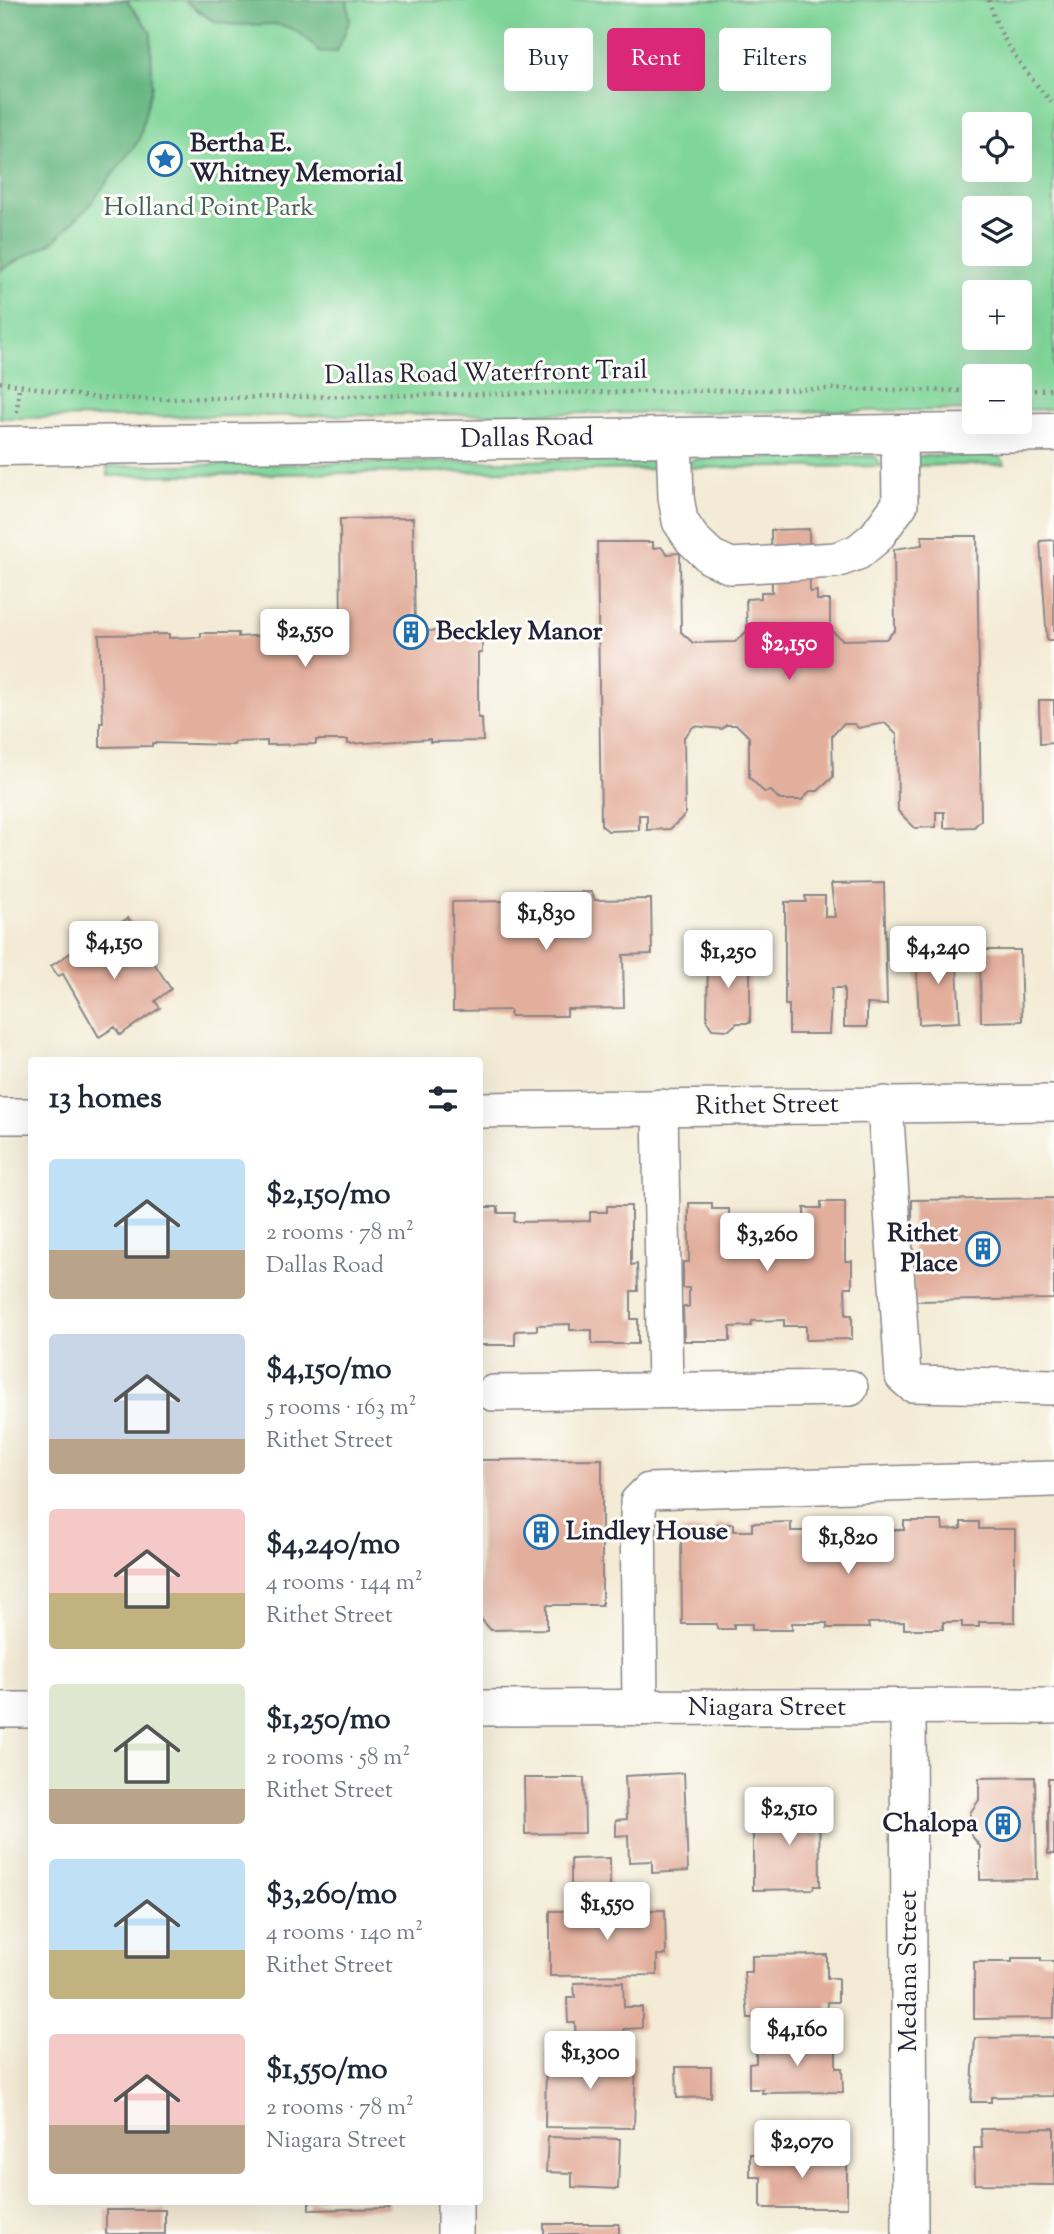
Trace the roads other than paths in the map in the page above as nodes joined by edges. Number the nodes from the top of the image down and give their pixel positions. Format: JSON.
{"nodes":[{"id":1,"x":1054,"y":432,"type":"edge"},
{"id":2,"x":8,"y":433,"type":"edge"},
{"id":3,"x":899,"y":434,"type":"junction"},
{"id":4,"x":674,"y":437,"type":"junction"},
{"id":5,"x":1054,"y":1102,"type":"edge"},
{"id":6,"x":885,"y":1104,"type":"junction"},
{"id":7,"x":660,"y":1107,"type":"junction"},
{"id":8,"x":483,"y":1110,"type":"edge"},
{"id":9,"x":0,"y":1116,"type":"edge"},
{"id":10,"x":28,"y":1116,"type":"edge"},
{"id":11,"x":1054,"y":1387,"type":"edge"},
{"id":12,"x":665,"y":1388,"type":"junction"},
{"id":13,"x":850,"y":1388,"type":"dead end"},
{"id":14,"x":493,"y":1393,"type":"dead end"},
{"id":15,"x":1054,"y":1479,"type":"edge"},
{"id":16,"x":1054,"y":1706,"type":"edge"},
{"id":17,"x":483,"y":1708,"type":"edge"},
{"id":18,"x":640,"y":1708,"type":"junction"},
{"id":19,"x":908,"y":1708,"type":"junction"},
{"id":20,"x":0,"y":1710,"type":"edge"},
{"id":21,"x":28,"y":1710,"type":"edge"},
{"id":22,"x":455,"y":2205,"type":"edge"},
{"id":23,"x":455,"y":2234,"type":"edge"},
{"id":24,"x":910,"y":2234,"type":"edge"}],
"edges":[{"from":1,"to":3,"type":"main road","name":"Dallas Road"},
{"from":2,"to":4,"type":"main road","name":"Dallas Road"},
{"from":3,"to":4,"type":"main road","name":"Dallas Road"},
{"from":3,"to":4,"type":"street"},
{"from":5,"to":6,"type":"street","name":"Rithet Street"},
{"from":6,"to":7,"type":"street","name":"Rithet Street"},
{"from":6,"to":11,"type":"street"},
{"from":7,"to":8,"type":"street","name":"Rithet Street"},
{"from":7,"to":12,"type":"street"},
{"from":9,"to":10,"type":"street"},
{"from":12,"to":13,"type":"street"},
{"from":12,"to":14,"type":"street"},
{"from":15,"to":18,"type":"street"},
{"from":16,"to":19,"type":"street","name":"Niagara Street"},
{"from":17,"to":18,"type":"street","name":"Niagara Street"},
{"from":18,"to":19,"type":"street","name":"Niagara Street"},
{"from":19,"to":24,"type":"street","name":"Medana Street"},
{"from":20,"to":21,"type":"street"},
{"from":22,"to":23,"type":"street"}]}
